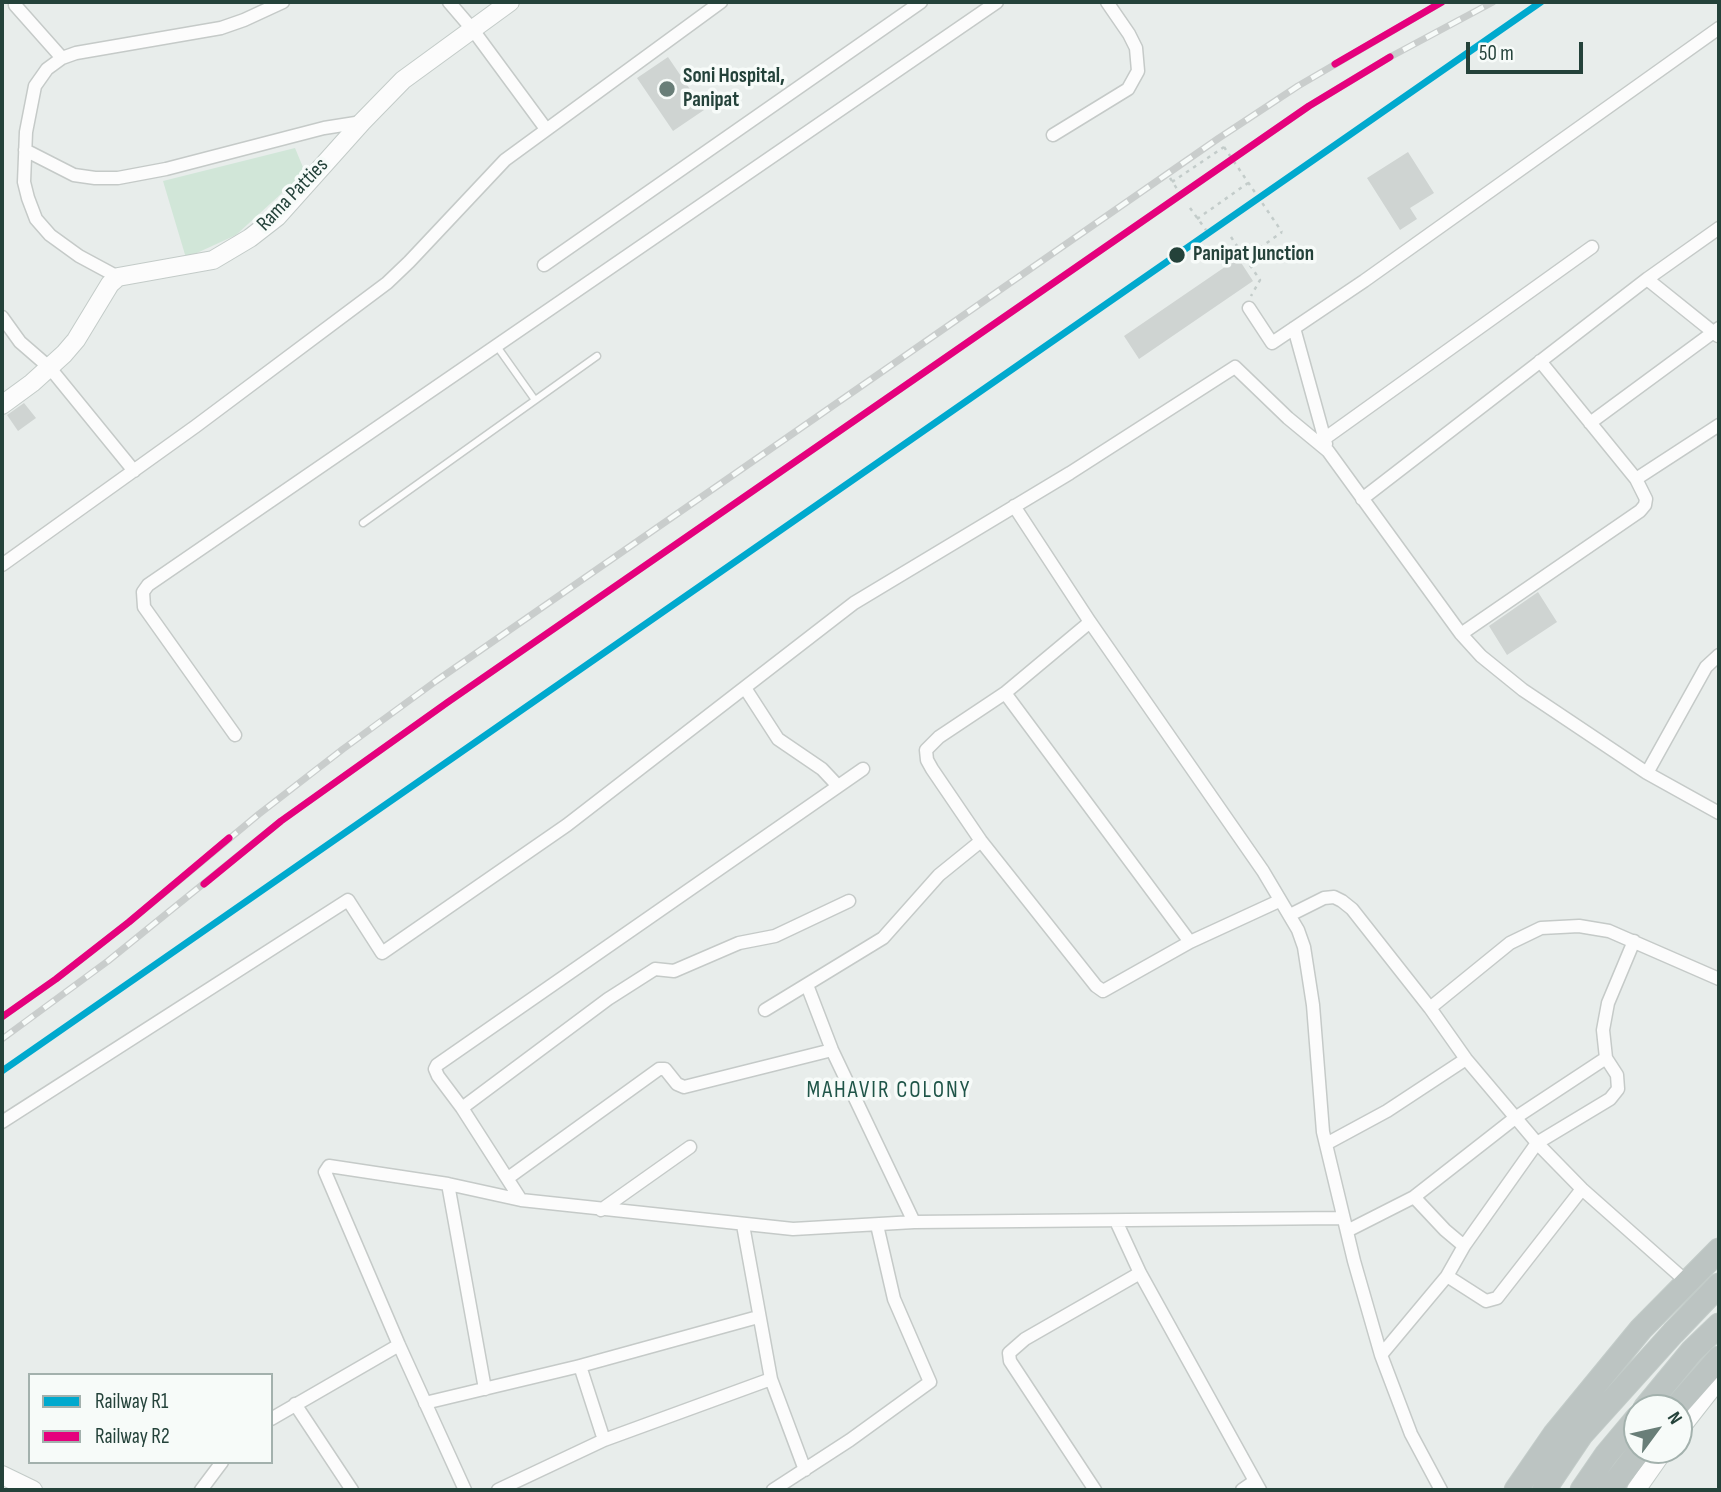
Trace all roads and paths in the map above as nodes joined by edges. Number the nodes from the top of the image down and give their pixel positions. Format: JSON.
{"nodes":[{"id":1,"x":283,"y":2,"type":"edge"},
{"id":2,"x":449,"y":2,"type":"edge"},
{"id":3,"x":510,"y":2,"type":"edge"},
{"id":4,"x":721,"y":2,"type":"edge"},
{"id":5,"x":921,"y":2,"type":"edge"},
{"id":6,"x":997,"y":2,"type":"edge"},
{"id":7,"x":1107,"y":2,"type":"edge"},
{"id":8,"x":11,"y":5,"type":"edge"},
{"id":9,"x":1719,"y":28,"type":"edge"},
{"id":10,"x":472,"y":30,"type":"junction"},
{"id":11,"x":62,"y":58,"type":"junction"},
{"id":12,"x":362,"y":122,"type":"junction"},
{"id":13,"x":546,"y":129,"type":"junction"},
{"id":14,"x":1053,"y":135,"type":"dead end"},
{"id":15,"x":25,"y":150,"type":"junction"},
{"id":16,"x":1248,"y":183,"type":"junction"},
{"id":17,"x":1179,"y":192,"type":"dead end"},
{"id":18,"x":1190,"y":208,"type":"dead end"},
{"id":19,"x":1197,"y":219,"type":"junction"},
{"id":20,"x":1719,"y":228,"type":"edge"},
{"id":21,"x":1206,"y":230,"type":"dead end"},
{"id":22,"x":1231,"y":237,"type":"dead end"},
{"id":23,"x":1592,"y":247,"type":"dead end"},
{"id":24,"x":1246,"y":258,"type":"junction"},
{"id":25,"x":544,"y":265,"type":"dead end"},
{"id":26,"x":118,"y":277,"type":"junction"},
{"id":27,"x":1647,"y":279,"type":"junction"},
{"id":28,"x":1249,"y":308,"type":"joint"},
{"id":29,"x":2,"y":317,"type":"edge"},
{"id":30,"x":1294,"y":328,"type":"junction"},
{"id":31,"x":1717,"y":332,"type":"edge"},
{"id":32,"x":496,"y":345,"type":"junction"},
{"id":33,"x":597,"y":356,"type":"dead end"},
{"id":34,"x":1540,"y":361,"type":"junction"},
{"id":35,"x":50,"y":368,"type":"junction"},
{"id":36,"x":535,"y":400,"type":"junction"},
{"id":37,"x":2,"y":405,"type":"edge"},
{"id":38,"x":1590,"y":423,"type":"junction"},
{"id":39,"x":1719,"y":425,"type":"edge"},
{"id":40,"x":1326,"y":445,"type":"junction"},
{"id":41,"x":134,"y":471,"type":"junction"},
{"id":42,"x":1636,"y":480,"type":"junction"},
{"id":43,"x":1362,"y":499,"type":"junction"},
{"id":44,"x":1014,"y":506,"type":"junction"},
{"id":45,"x":363,"y":523,"type":"dead end"},
{"id":46,"x":2,"y":565,"type":"edge"},
{"id":47,"x":1090,"y":622,"type":"junction"},
{"id":48,"x":1461,"y":634,"type":"junction"},
{"id":49,"x":1719,"y":655,"type":"edge"},
{"id":50,"x":745,"y":688,"type":"junction"},
{"id":51,"x":1005,"y":693,"type":"junction"},
{"id":52,"x":235,"y":735,"type":"dead end"},
{"id":53,"x":863,"y":769,"type":"dead end"},
{"id":54,"x":1647,"y":773,"type":"junction"},
{"id":55,"x":838,"y":786,"type":"junction"},
{"id":56,"x":1719,"y":813,"type":"edge"},
{"id":57,"x":981,"y":841,"type":"junction"},
{"id":58,"x":849,"y":901,"type":"dead end"},
{"id":59,"x":1279,"y":901,"type":"junction"},
{"id":60,"x":1290,"y":915,"type":"junction"},
{"id":61,"x":1634,"y":941,"type":"junction"},
{"id":62,"x":1190,"y":943,"type":"junction"},
{"id":63,"x":1719,"y":979,"type":"edge"},
{"id":64,"x":807,"y":985,"type":"junction"},
{"id":65,"x":1430,"y":1007,"type":"junction"},
{"id":66,"x":765,"y":1010,"type":"dead end"},
{"id":67,"x":832,"y":1050,"type":"junction"},
{"id":68,"x":1606,"y":1058,"type":"junction"},
{"id":69,"x":1466,"y":1059,"type":"junction"},
{"id":70,"x":462,"y":1108,"type":"junction"},
{"id":71,"x":1515,"y":1118,"type":"junction"},
{"id":72,"x":2,"y":1122,"type":"edge"},
{"id":73,"x":1537,"y":1143,"type":"junction"},
{"id":74,"x":1326,"y":1144,"type":"junction"},
{"id":75,"x":690,"y":1147,"type":"dead end"},
{"id":76,"x":508,"y":1178,"type":"junction"},
{"id":77,"x":447,"y":1184,"type":"junction"},
{"id":78,"x":1582,"y":1189,"type":"junction"},
{"id":79,"x":1414,"y":1197,"type":"junction"},
{"id":80,"x":521,"y":1200,"type":"junction"},
{"id":81,"x":601,"y":1210,"type":"junction"},
{"id":82,"x":1343,"y":1218,"type":"junction"},
{"id":83,"x":1115,"y":1221,"type":"junction"},
{"id":84,"x":914,"y":1222,"type":"junction"},
{"id":85,"x":743,"y":1225,"type":"junction"},
{"id":86,"x":877,"y":1225,"type":"junction"},
{"id":87,"x":1347,"y":1231,"type":"junction"},
{"id":88,"x":1464,"y":1246,"type":"junction"},
{"id":89,"x":1719,"y":1250,"type":"edge"},
{"id":90,"x":1140,"y":1273,"type":"junction"},
{"id":91,"x":1447,"y":1276,"type":"junction"},
{"id":92,"x":1687,"y":1282,"type":"junction"},
{"id":93,"x":1719,"y":1285,"type":"edge"},
{"id":94,"x":758,"y":1317,"type":"junction"},
{"id":95,"x":1719,"y":1325,"type":"edge"},
{"id":96,"x":399,"y":1345,"type":"junction"},
{"id":97,"x":1381,"y":1355,"type":"junction"},
{"id":98,"x":1719,"y":1358,"type":"edge"},
{"id":99,"x":580,"y":1366,"type":"junction"},
{"id":100,"x":771,"y":1379,"type":"junction"},
{"id":101,"x":1719,"y":1379,"type":"edge"},
{"id":102,"x":485,"y":1389,"type":"junction"},
{"id":103,"x":1657,"y":1394,"type":"edge"},
{"id":104,"x":1687,"y":1394,"type":"edge"},
{"id":105,"x":425,"y":1403,"type":"junction"},
{"id":106,"x":295,"y":1404,"type":"junction"},
{"id":107,"x":1693,"y":1412,"type":"edge"},
{"id":108,"x":273,"y":1418,"type":"edge"},
{"id":109,"x":1623,"y":1435,"type":"edge"},
{"id":110,"x":604,"y":1440,"type":"junction"},
{"id":111,"x":220,"y":1464,"type":"edge"},
{"id":112,"x":1629,"y":1464,"type":"edge"},
{"id":113,"x":1654,"y":1464,"type":"edge"},
{"id":114,"x":805,"y":1470,"type":"junction"},
{"id":115,"x":2,"y":1475,"type":"edge"},
{"id":116,"x":1258,"y":1486,"type":"edge"},
{"id":117,"x":33,"y":1490,"type":"edge"},
{"id":118,"x":201,"y":1490,"type":"edge"},
{"id":119,"x":352,"y":1490,"type":"edge"},
{"id":120,"x":465,"y":1490,"type":"edge"},
{"id":121,"x":498,"y":1490,"type":"edge"},
{"id":122,"x":773,"y":1490,"type":"edge"},
{"id":123,"x":1095,"y":1490,"type":"edge"},
{"id":124,"x":1242,"y":1490,"type":"edge"},
{"id":125,"x":1441,"y":1490,"type":"edge"},
{"id":126,"x":1516,"y":1490,"type":"edge"},
{"id":127,"x":1544,"y":1490,"type":"edge"},
{"id":128,"x":1582,"y":1490,"type":"edge"},
{"id":129,"x":1609,"y":1490,"type":"edge"},
{"id":130,"x":1636,"y":1490,"type":"edge"}],
"edges":[{"from":1,"to":11,"type":"street"},
{"from":2,"to":10,"type":"street"},
{"from":3,"to":10,"type":"street","name":"Rama Patties"},
{"from":4,"to":13,"type":"street"},
{"from":5,"to":25,"type":"street"},
{"from":6,"to":32,"type":"street"},
{"from":7,"to":14,"type":"street"},
{"from":8,"to":11,"type":"street"},
{"from":9,"to":30,"type":"street"},
{"from":10,"to":12,"type":"street","name":"Rama Patties"},
{"from":10,"to":13,"type":"street"},
{"from":11,"to":15,"type":"street"},
{"from":12,"to":15,"type":"street"},
{"from":12,"to":26,"type":"street","name":"Rama Patties"},
{"from":13,"to":41,"type":"street"},
{"from":15,"to":26,"type":"street"},
{"from":16,"to":17,"type":"path","bridge":true},
{"from":16,"to":19,"type":"path"},
{"from":16,"to":24,"type":"path","bridge":true},
{"from":18,"to":19,"type":"path"},
{"from":19,"to":21,"type":"path"},
{"from":20,"to":27,"type":"street"},
{"from":22,"to":24,"type":"path"},
{"from":23,"to":40,"type":"street"},
{"from":24,"to":28,"type":"path"},
{"from":26,"to":35,"type":"street"},
{"from":27,"to":31,"type":"street"},
{"from":27,"to":34,"type":"street"},
{"from":28,"to":30,"type":"street"},
{"from":29,"to":35,"type":"street"},
{"from":30,"to":40,"type":"street"},
{"from":31,"to":38,"type":"street"},
{"from":32,"to":36,"type":"lane"},
{"from":32,"to":52,"type":"street"},
{"from":33,"to":36,"type":"lane"},
{"from":34,"to":38,"type":"street"},
{"from":34,"to":43,"type":"street"},
{"from":35,"to":37,"type":"street"},
{"from":35,"to":41,"type":"street"},
{"from":36,"to":45,"type":"lane"},
{"from":38,"to":42,"type":"street"},
{"from":39,"to":42,"type":"street"},
{"from":40,"to":43,"type":"street"},
{"from":40,"to":44,"type":"street"},
{"from":41,"to":46,"type":"street"},
{"from":42,"to":48,"type":"street"},
{"from":43,"to":48,"type":"street"},
{"from":44,"to":47,"type":"street"},
{"from":44,"to":50,"type":"street"},
{"from":47,"to":51,"type":"street"},
{"from":47,"to":59,"type":"street"},
{"from":48,"to":54,"type":"street"},
{"from":49,"to":54,"type":"street"},
{"from":50,"to":55,"type":"street"},
{"from":50,"to":72,"type":"street"},
{"from":51,"to":57,"type":"street"},
{"from":51,"to":62,"type":"street"},
{"from":53,"to":55,"type":"street"},
{"from":54,"to":56,"type":"street"},
{"from":55,"to":70,"type":"street"},
{"from":57,"to":62,"type":"street"},
{"from":57,"to":64,"type":"street"},
{"from":58,"to":70,"type":"street"},
{"from":59,"to":60,"type":"street"},
{"from":59,"to":62,"type":"street"},
{"from":60,"to":65,"type":"street"},
{"from":60,"to":74,"type":"street"},
{"from":61,"to":63,"type":"street"},
{"from":61,"to":65,"type":"street"},
{"from":61,"to":68,"type":"street"},
{"from":64,"to":66,"type":"street"},
{"from":64,"to":67,"type":"street"},
{"from":65,"to":69,"type":"street"},
{"from":67,"to":76,"type":"street"},
{"from":67,"to":84,"type":"street"},
{"from":68,"to":71,"type":"street"},
{"from":68,"to":73,"type":"street"},
{"from":69,"to":71,"type":"street"},
{"from":69,"to":74,"type":"street"},
{"from":70,"to":76,"type":"street"},
{"from":71,"to":73,"type":"street"},
{"from":71,"to":79,"type":"street"},
{"from":73,"to":78,"type":"street"},
{"from":73,"to":88,"type":"street"},
{"from":74,"to":82,"type":"street"},
{"from":75,"to":81,"type":"street"},
{"from":76,"to":80,"type":"street"},
{"from":77,"to":80,"type":"street"},
{"from":77,"to":96,"type":"street"},
{"from":77,"to":102,"type":"street"},
{"from":78,"to":91,"type":"street"},
{"from":78,"to":92,"type":"street"},
{"from":79,"to":87,"type":"street"},
{"from":79,"to":88,"type":"street"},
{"from":80,"to":81,"type":"street"},
{"from":81,"to":85,"type":"street"},
{"from":82,"to":83,"type":"street"},
{"from":82,"to":87,"type":"street"},
{"from":83,"to":84,"type":"street"},
{"from":83,"to":90,"type":"street"},
{"from":84,"to":86,"type":"street"},
{"from":85,"to":86,"type":"street"},
{"from":85,"to":94,"type":"street"},
{"from":86,"to":114,"type":"street"},
{"from":87,"to":97,"type":"street"},
{"from":88,"to":91,"type":"street"},
{"from":89,"to":92,"type":"highway"},
{"from":90,"to":116,"type":"street"},
{"from":90,"to":123,"type":"street"},
{"from":91,"to":97,"type":"street"},
{"from":92,"to":126,"type":"highway"},
{"from":93,"to":127,"type":"highway"},
{"from":94,"to":99,"type":"street"},
{"from":94,"to":100,"type":"street"},
{"from":95,"to":103,"type":"highway"},
{"from":96,"to":105,"type":"street"},
{"from":96,"to":106,"type":"street"},
{"from":97,"to":125,"type":"street"},
{"from":98,"to":104,"type":"highway"},
{"from":99,"to":102,"type":"street"},
{"from":99,"to":110,"type":"street"},
{"from":100,"to":110,"type":"street"},
{"from":100,"to":114,"type":"street"},
{"from":101,"to":107,"type":"street"},
{"from":102,"to":105,"type":"street"},
{"from":105,"to":120,"type":"street"},
{"from":106,"to":108,"type":"street"},
{"from":106,"to":119,"type":"street"},
{"from":109,"to":128,"type":"highway"},
{"from":110,"to":121,"type":"street"},
{"from":111,"to":118,"type":"street"},
{"from":112,"to":129,"type":"highway"},
{"from":113,"to":130,"type":"street"},
{"from":114,"to":122,"type":"street"},
{"from":115,"to":117,"type":"street"},
{"from":116,"to":124,"type":"street"}]}
